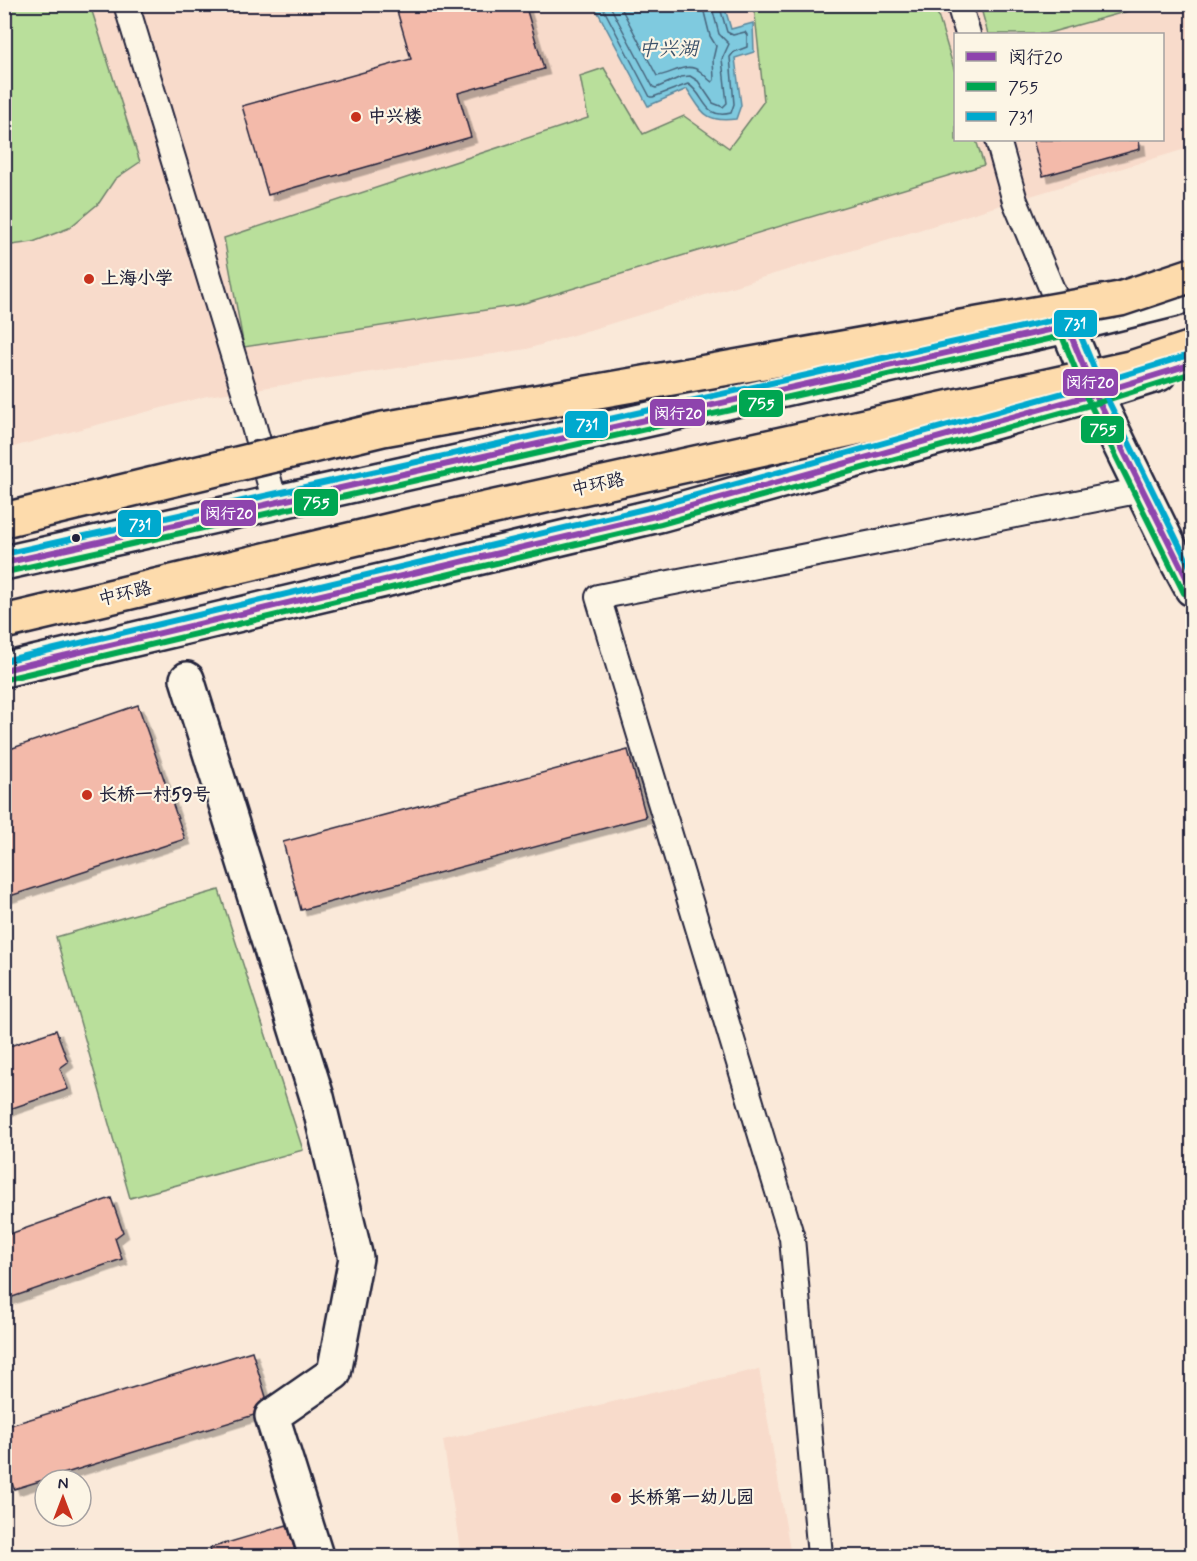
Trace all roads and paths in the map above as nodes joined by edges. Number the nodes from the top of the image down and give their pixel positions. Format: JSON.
{"nodes":[{"id":1,"x":126,"y":4,"type":"edge"},
{"id":2,"x":959,"y":4,"type":"edge"},
{"id":3,"x":968,"y":33,"type":"edge"},
{"id":4,"x":998,"y":141,"type":"edge"},
{"id":5,"x":1192,"y":275,"type":"edge"},
{"id":6,"x":1192,"y":292,"type":"edge"},
{"id":7,"x":1067,"y":326,"type":"junction"},
{"id":8,"x":1192,"y":348,"type":"edge"},
{"id":9,"x":1192,"y":364,"type":"edge"},
{"id":10,"x":1095,"y":394,"type":"junction"},
{"id":11,"x":1142,"y":490,"type":"junction"},
{"id":12,"x":275,"y":502,"type":"junction"},
{"id":13,"x":4,"y":520,"type":"edge"},
{"id":14,"x":4,"y":562,"type":"edge"},
{"id":15,"x":1192,"y":589,"type":"edge"},
{"id":16,"x":4,"y":622,"type":"edge"},
{"id":17,"x":4,"y":670,"type":"edge"},
{"id":18,"x":187,"y":679,"type":"dead end"},
{"id":19,"x":316,"y":1557,"type":"edge"},
{"id":20,"x":820,"y":1557,"type":"edge"}],
"edges":[{"from":1,"to":12,"type":"lane"},
{"from":2,"to":3,"type":"lane"},
{"from":4,"to":7,"type":"lane"},
{"from":5,"to":13,"type":"highway","bridge":true},
{"from":6,"to":7,"type":"main road"},
{"from":7,"to":10,"type":"main road"},
{"from":7,"to":12,"type":"main road"},
{"from":8,"to":16,"type":"highway","name":"中环路","bridge":true},
{"from":9,"to":10,"type":"main road"},
{"from":10,"to":11,"type":"main road"},
{"from":10,"to":17,"type":"main road"},
{"from":11,"to":15,"type":"main road"},
{"from":11,"to":20,"type":"lane"},
{"from":12,"to":14,"type":"main road"},
{"from":18,"to":19,"type":"main road"}]}
